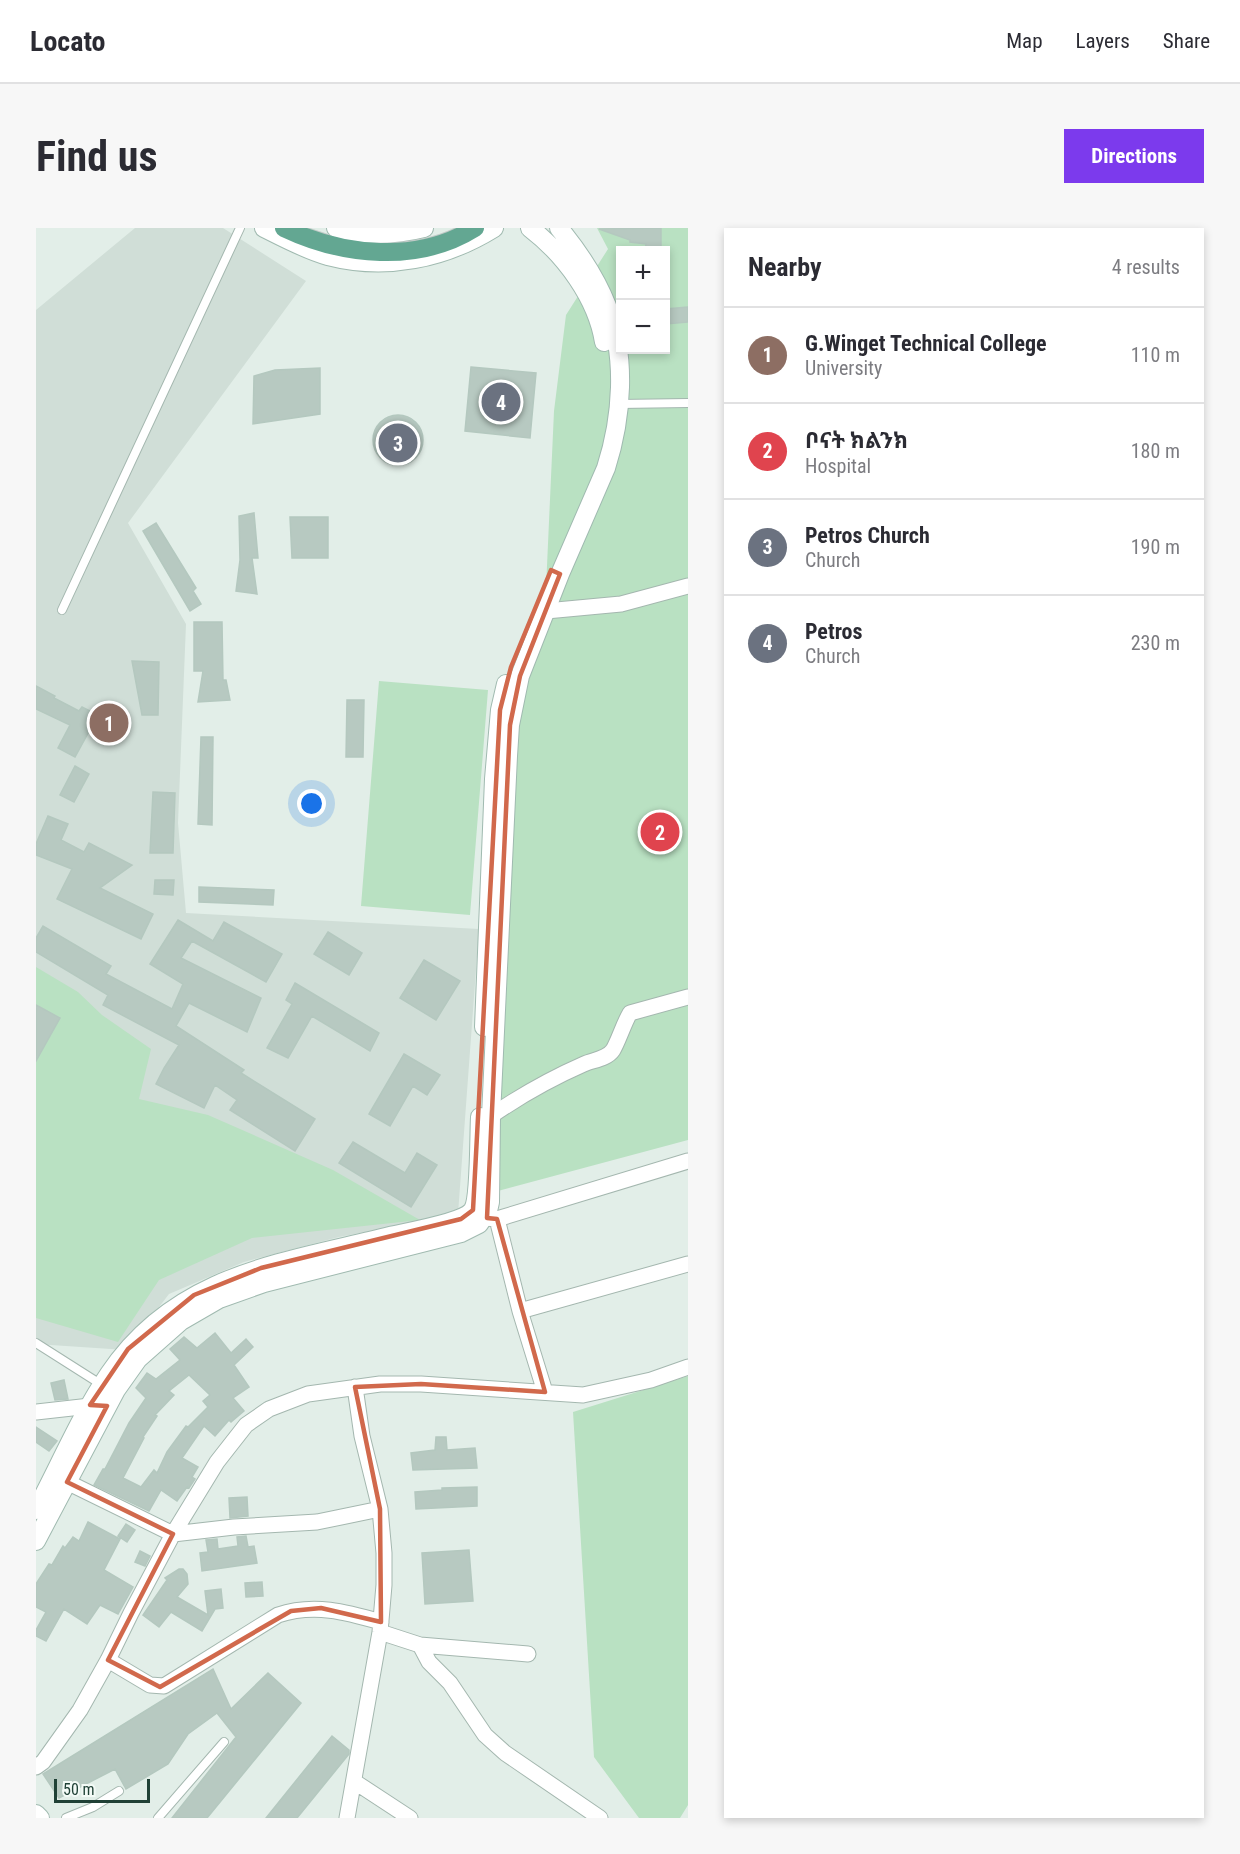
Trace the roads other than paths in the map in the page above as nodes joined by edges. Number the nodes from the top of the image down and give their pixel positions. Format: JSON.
{"nodes":[{"id":1,"x":240,"y":228,"type":"edge"},
{"id":2,"x":264,"y":228,"type":"edge"},
{"id":3,"x":284,"y":228,"type":"edge"},
{"id":4,"x":299,"y":228,"type":"edge"},
{"id":5,"x":336,"y":228,"type":"edge"},
{"id":6,"x":424,"y":228,"type":"edge"},
{"id":7,"x":459,"y":228,"type":"edge"},
{"id":8,"x":475,"y":228,"type":"edge"},
{"id":9,"x":494,"y":228,"type":"edge"},
{"id":10,"x":530,"y":228,"type":"edge"},
{"id":11,"x":559,"y":228,"type":"edge"},
{"id":12,"x":576,"y":264,"type":"junction"},
{"id":13,"x":688,"y":403,"type":"edge"},
{"id":14,"x":620,"y":404,"type":"junction"},
{"id":15,"x":556,"y":572,"type":"junction"},
{"id":16,"x":688,"y":586,"type":"edge"},
{"id":17,"x":62,"y":610,"type":"dead end"},
{"id":18,"x":546,"y":611,"type":"junction"},
{"id":19,"x":688,"y":997,"type":"edge"},
{"id":20,"x":491,"y":1116,"type":"junction"},
{"id":21,"x":688,"y":1161,"type":"edge"},
{"id":22,"x":491,"y":1218,"type":"junction"},
{"id":23,"x":688,"y":1264,"type":"edge"},
{"id":24,"x":520,"y":1311,"type":"junction"},
{"id":25,"x":36,"y":1344,"type":"edge"},
{"id":26,"x":688,"y":1367,"type":"edge"},
{"id":27,"x":102,"y":1385,"type":"junction"},
{"id":28,"x":355,"y":1386,"type":"junction"},
{"id":29,"x":545,"y":1392,"type":"junction"},
{"id":30,"x":98,"y":1405,"type":"junction"},
{"id":31,"x":36,"y":1412,"type":"edge"},
{"id":32,"x":67,"y":1482,"type":"junction"},
{"id":33,"x":380,"y":1509,"type":"junction"},
{"id":34,"x":36,"y":1510,"type":"edge"},
{"id":35,"x":173,"y":1534,"type":"junction"},
{"id":36,"x":36,"y":1541,"type":"edge"},
{"id":37,"x":381,"y":1627,"type":"junction"},
{"id":38,"x":420,"y":1645,"type":"junction"},
{"id":39,"x":528,"y":1654,"type":"dead end"},
{"id":40,"x":108,"y":1660,"type":"junction"},
{"id":41,"x":224,"y":1742,"type":"dead end"},
{"id":42,"x":36,"y":1767,"type":"edge"},
{"id":43,"x":355,"y":1782,"type":"junction"},
{"id":44,"x":119,"y":1791,"type":"dead end"},
{"id":45,"x":66,"y":1818,"type":"edge"},
{"id":46,"x":158,"y":1818,"type":"edge"},
{"id":47,"x":347,"y":1818,"type":"edge"},
{"id":48,"x":410,"y":1818,"type":"edge"},
{"id":49,"x":600,"y":1818,"type":"edge"}],
"edges":[{"from":1,"to":17,"type":"lane"},
{"from":2,"to":9,"type":"main road"},
{"from":3,"to":8,"type":"main road"},
{"from":4,"to":7,"type":"main road"},
{"from":5,"to":6,"type":"main road"},
{"from":10,"to":12,"type":"main road"},
{"from":11,"to":12,"type":"main road"},
{"from":12,"to":14,"type":"main road"},
{"from":12,"to":15,"type":"main road"},
{"from":13,"to":14,"type":"lane"},
{"from":14,"to":15,"type":"main road"},
{"from":15,"to":18,"type":"main road"},
{"from":15,"to":27,"type":"main road"},
{"from":16,"to":18,"type":"street"},
{"from":18,"to":20,"type":"main road"},
{"from":19,"to":20,"type":"street"},
{"from":20,"to":22,"type":"main road"},
{"from":21,"to":22,"type":"street"},
{"from":22,"to":24,"type":"street"},
{"from":22,"to":30,"type":"main road"},
{"from":23,"to":24,"type":"street"},
{"from":24,"to":29,"type":"street"},
{"from":25,"to":27,"type":"lane"},
{"from":26,"to":29,"type":"street"},
{"from":27,"to":30,"type":"main road"},
{"from":28,"to":29,"type":"street"},
{"from":28,"to":33,"type":"street"},
{"from":28,"to":35,"type":"street"},
{"from":30,"to":31,"type":"street"},
{"from":30,"to":32,"type":"main road"},
{"from":30,"to":34,"type":"main road"},
{"from":32,"to":35,"type":"street"},
{"from":32,"to":36,"type":"main road"},
{"from":33,"to":35,"type":"street"},
{"from":33,"to":37,"type":"street"},
{"from":35,"to":40,"type":"street"},
{"from":37,"to":38,"type":"street"},
{"from":37,"to":40,"type":"street"},
{"from":37,"to":43,"type":"street"},
{"from":38,"to":39,"type":"street"},
{"from":38,"to":49,"type":"street"},
{"from":40,"to":42,"type":"street"},
{"from":41,"to":46,"type":"lane"},
{"from":43,"to":47,"type":"street"},
{"from":43,"to":48,"type":"street"},
{"from":44,"to":45,"type":"lane"}]}
